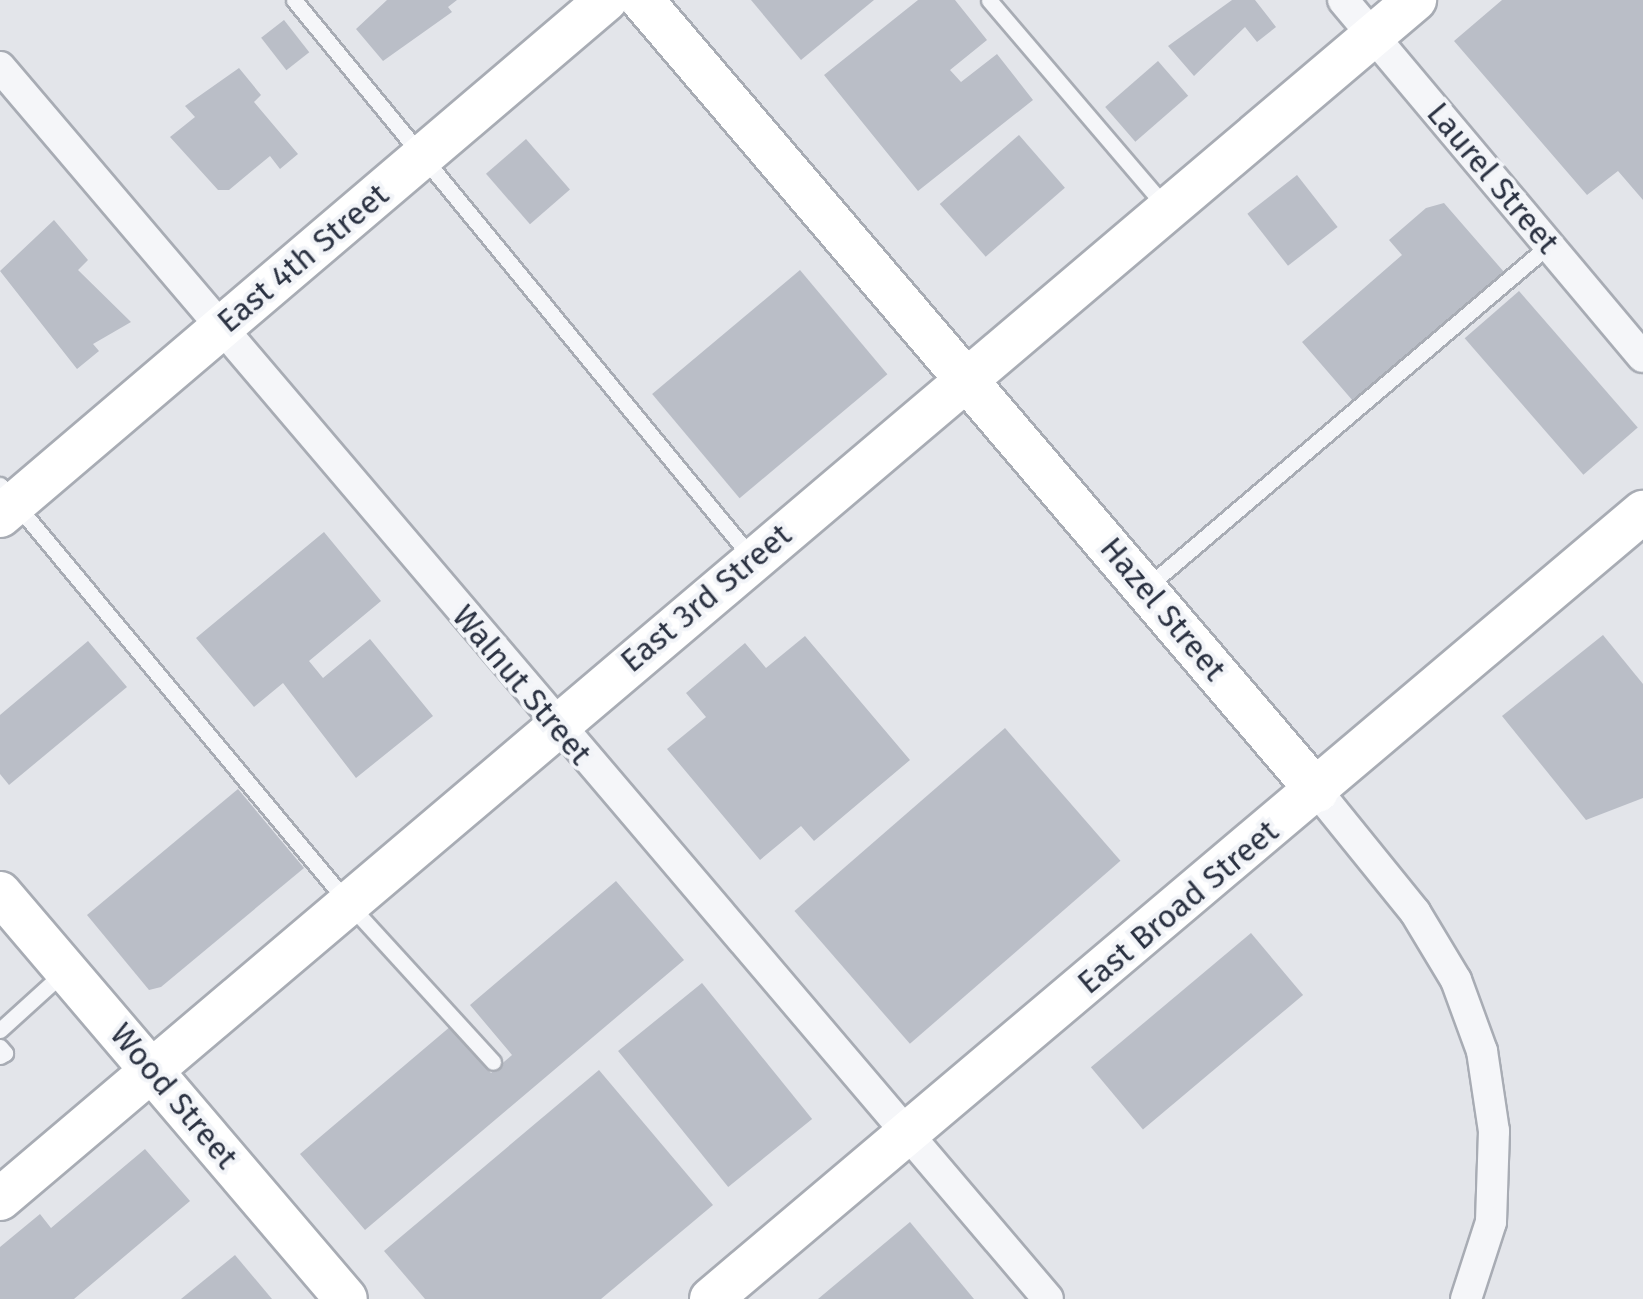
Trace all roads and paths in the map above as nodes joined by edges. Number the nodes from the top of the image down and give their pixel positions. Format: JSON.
{"nodes":[{"id":1,"x":294,"y":0,"type":"edge"},
{"id":2,"x":606,"y":0,"type":"edge"},
{"id":3,"x":642,"y":0,"type":"edge"},
{"id":4,"x":989,"y":0,"type":"edge"},
{"id":5,"x":1343,"y":0,"type":"edge"},
{"id":6,"x":1415,"y":0,"type":"edge"},
{"id":7,"x":1374,"y":35,"type":"junction"},
{"id":8,"x":0,"y":66,"type":"edge"},
{"id":9,"x":422,"y":157,"type":"junction"},
{"id":10,"x":1167,"y":208,"type":"junction"},
{"id":11,"x":1549,"y":244,"type":"junction"},
{"id":12,"x":221,"y":328,"type":"junction"},
{"id":13,"x":1643,"y":357,"type":"edge"},
{"id":14,"x":966,"y":377,"type":"junction"},
{"id":15,"x":5,"y":501,"type":"edge"},
{"id":16,"x":1643,"y":512,"type":"edge"},
{"id":17,"x":752,"y":558,"type":"junction"},
{"id":18,"x":1146,"y":589,"type":"junction"},
{"id":19,"x":556,"y":726,"type":"junction"},
{"id":20,"x":1317,"y":791,"type":"junction"},
{"id":21,"x":0,"y":893,"type":"edge"},
{"id":22,"x":348,"y":903,"type":"junction"},
{"id":23,"x":66,"y":970,"type":"junction"},
{"id":24,"x":0,"y":1030,"type":"edge"},
{"id":25,"x":0,"y":1047,"type":"edge"},
{"id":26,"x":0,"y":1056,"type":"edge"},
{"id":27,"x":493,"y":1062,"type":"dead end"},
{"id":28,"x":153,"y":1071,"type":"junction"},
{"id":29,"x":905,"y":1134,"type":"junction"},
{"id":30,"x":0,"y":1199,"type":"edge"},
{"id":31,"x":346,"y":1299,"type":"edge"},
{"id":32,"x":712,"y":1299,"type":"edge"},
{"id":33,"x":1048,"y":1299,"type":"edge"},
{"id":34,"x":1466,"y":1299,"type":"edge"}],
"edges":[{"from":1,"to":9,"type":"lane"},
{"from":2,"to":9,"type":"street","name":"East 4th Street"},
{"from":3,"to":14,"type":"street","name":"Hazel Street"},
{"from":4,"to":10,"type":"lane"},
{"from":5,"to":7,"type":"street","name":"Laurel Street"},
{"from":6,"to":7,"type":"street","name":"East 3rd Street"},
{"from":7,"to":10,"type":"street","name":"East 3rd Street"},
{"from":7,"to":11,"type":"street","name":"Laurel Street"},
{"from":8,"to":12,"type":"street","name":"Walnut Street"},
{"from":9,"to":12,"type":"street","name":"East 4th Street"},
{"from":9,"to":17,"type":"lane"},
{"from":10,"to":14,"type":"street","name":"East 3rd Street"},
{"from":11,"to":13,"type":"street","name":"Laurel Street"},
{"from":11,"to":18,"type":"lane"},
{"from":12,"to":15,"type":"street","name":"East 4th Street"},
{"from":12,"to":19,"type":"street","name":"Walnut Street"},
{"from":14,"to":17,"type":"street","name":"East 3rd Street"},
{"from":14,"to":18,"type":"street","name":"Hazel Street"},
{"from":15,"to":22,"type":"lane"},
{"from":16,"to":20,"type":"street","name":"East Broad Street"},
{"from":17,"to":19,"type":"street","name":"East 3rd Street"},
{"from":18,"to":20,"type":"street","name":"Hazel Street"},
{"from":19,"to":22,"type":"street","name":"East 3rd Street"},
{"from":19,"to":29,"type":"street","name":"Walnut Street"},
{"from":20,"to":29,"type":"street","name":"East Broad Street"},
{"from":20,"to":34,"type":"street","name":"Hazel Street"},
{"from":21,"to":23,"type":"street","name":"Wood Street"},
{"from":22,"to":27,"type":"lane"},
{"from":22,"to":28,"type":"street","name":"East 3rd Street"},
{"from":23,"to":24,"type":"lane"},
{"from":23,"to":28,"type":"street","name":"Wood Street"},
{"from":25,"to":26,"type":"lane"},
{"from":28,"to":30,"type":"street","name":"East 3rd Street"},
{"from":28,"to":31,"type":"street","name":"Wood Street"},
{"from":29,"to":32,"type":"street","name":"East Broad Street"},
{"from":29,"to":33,"type":"street","name":"Walnut Street"}]}
